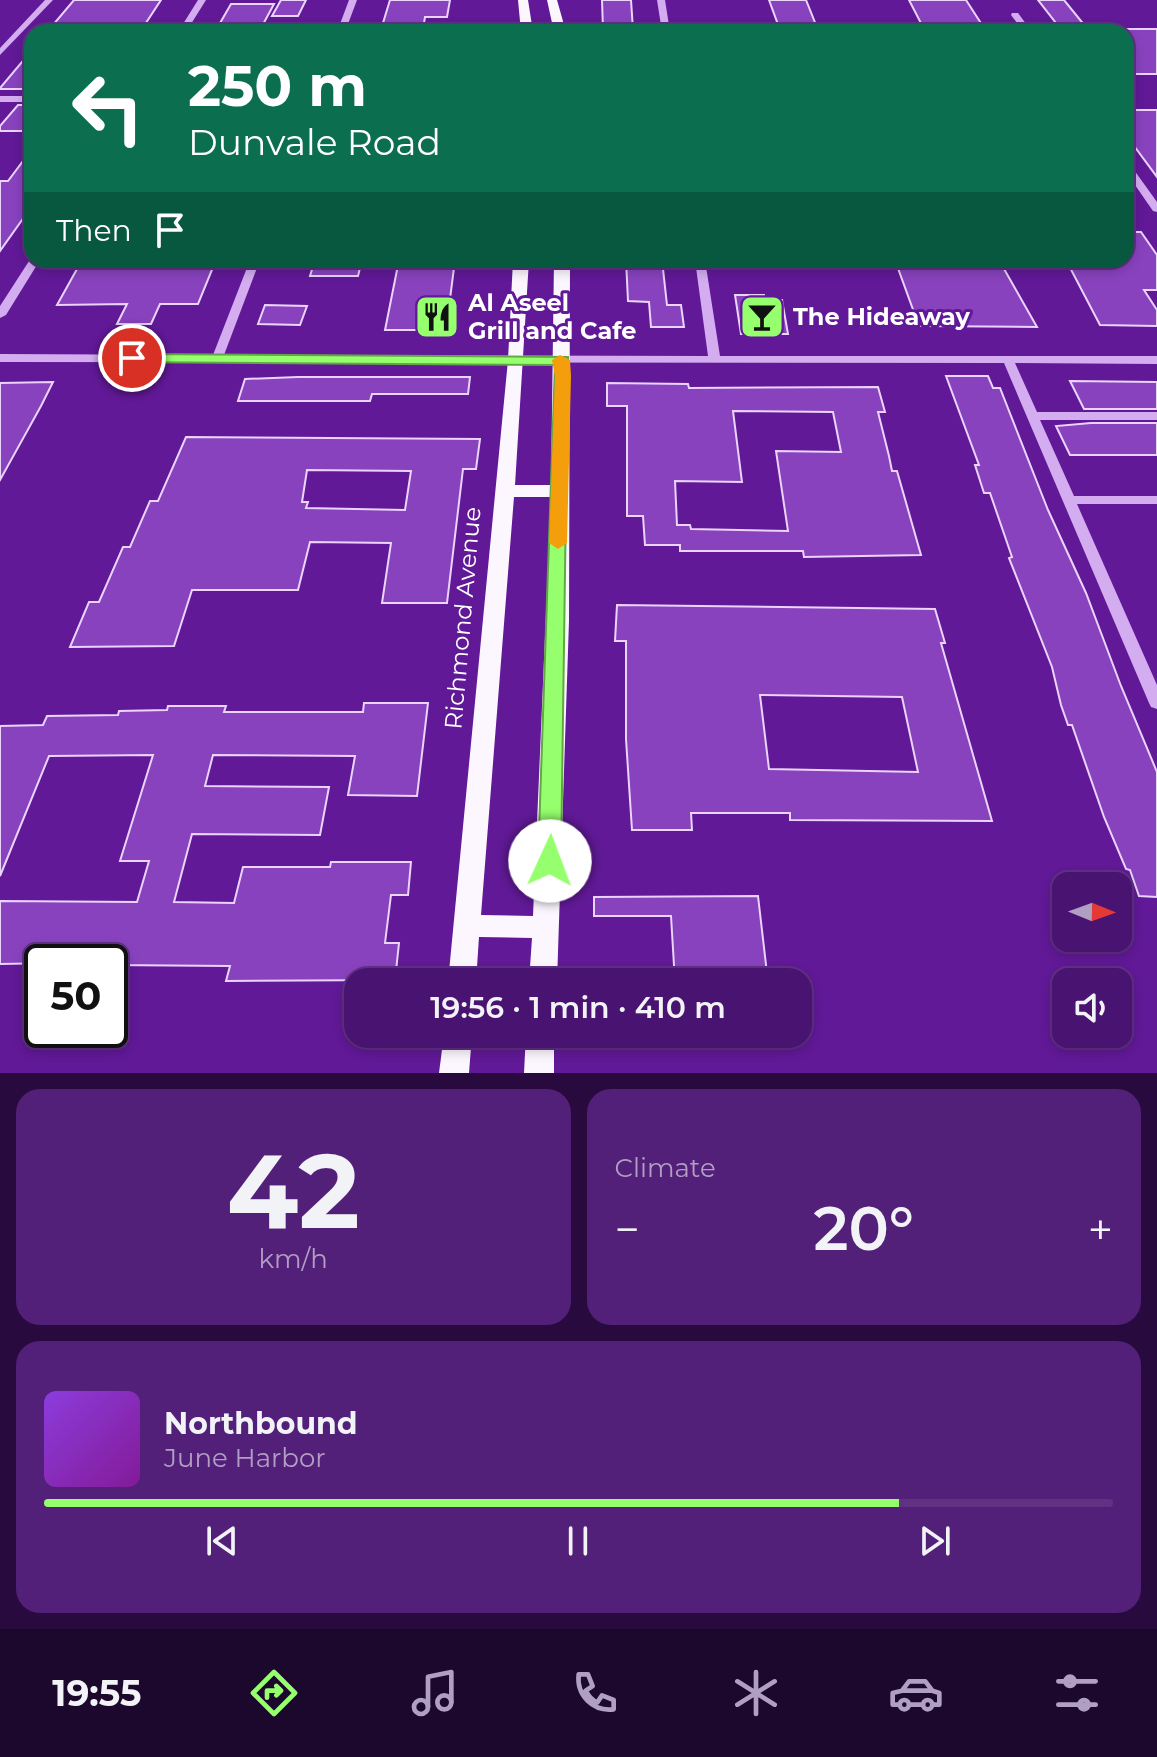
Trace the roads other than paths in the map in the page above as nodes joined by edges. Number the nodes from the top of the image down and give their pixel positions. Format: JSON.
{"nodes":[{"id":1,"x":49,"y":0,"type":"edge"},
{"id":2,"x":202,"y":0,"type":"edge"},
{"id":3,"x":353,"y":0,"type":"edge"},
{"id":4,"x":523,"y":0,"type":"edge"},
{"id":5,"x":552,"y":0,"type":"edge"},
{"id":6,"x":661,"y":0,"type":"edge"},
{"id":7,"x":1015,"y":15,"type":"dead end"},
{"id":8,"x":27,"y":24,"type":"edge"},
{"id":9,"x":187,"y":24,"type":"edge"},
{"id":10,"x":344,"y":24,"type":"edge"},
{"id":11,"x":526,"y":24,"type":"edge"},
{"id":12,"x":558,"y":24,"type":"edge"},
{"id":13,"x":665,"y":24,"type":"edge"},
{"id":14,"x":1022,"y":24,"type":"edge"},
{"id":15,"x":24,"y":27,"type":"edge"},
{"id":16,"x":0,"y":53,"type":"edge"},
{"id":17,"x":0,"y":99,"type":"edge"},
{"id":18,"x":24,"y":99,"type":"edge"},
{"id":19,"x":1134,"y":176,"type":"edge"},
{"id":20,"x":1157,"y":209,"type":"edge"},
{"id":21,"x":30,"y":268,"type":"edge"},
{"id":22,"x":252,"y":268,"type":"edge"},
{"id":23,"x":521,"y":268,"type":"edge"},
{"id":24,"x":562,"y":268,"type":"edge"},
{"id":25,"x":701,"y":268,"type":"edge"},
{"id":26,"x":0,"y":315,"type":"edge"},
{"id":27,"x":0,"y":358,"type":"edge"},
{"id":28,"x":217,"y":359,"type":"junction"},
{"id":29,"x":516,"y":360,"type":"junction"},
{"id":30,"x":563,"y":360,"type":"junction"},
{"id":31,"x":715,"y":360,"type":"junction"},
{"id":32,"x":1008,"y":360,"type":"junction"},
{"id":33,"x":1157,"y":360,"type":"edge"},
{"id":34,"x":1032,"y":416,"type":"junction"},
{"id":35,"x":1157,"y":416,"type":"edge"},
{"id":36,"x":504,"y":491,"type":"junction"},
{"id":37,"x":559,"y":491,"type":"junction"},
{"id":38,"x":1068,"y":500,"type":"junction"},
{"id":39,"x":1157,"y":500,"type":"edge"},
{"id":40,"x":1151,"y":676,"type":"edge"},
{"id":41,"x":1157,"y":703,"type":"edge"},
{"id":42,"x":467,"y":926,"type":"junction"},
{"id":43,"x":546,"y":927,"type":"junction"},
{"id":44,"x":463,"y":968,"type":"edge"},
{"id":45,"x":544,"y":968,"type":"edge"},
{"id":46,"x":457,"y":1048,"type":"edge"},
{"id":47,"x":540,"y":1048,"type":"edge"},
{"id":48,"x":454,"y":1073,"type":"edge"},
{"id":49,"x":539,"y":1073,"type":"edge"}],
"edges":[{"from":1,"to":8,"type":"street"},
{"from":2,"to":9,"type":"street"},
{"from":3,"to":10,"type":"street"},
{"from":4,"to":11,"type":"main road"},
{"from":5,"to":12,"type":"main road"},
{"from":6,"to":13,"type":"street"},
{"from":7,"to":14,"type":"street"},
{"from":15,"to":16,"type":"street"},
{"from":17,"to":18,"type":"street"},
{"from":19,"to":20,"type":"street"},
{"from":21,"to":26,"type":"street"},
{"from":22,"to":28,"type":"street"},
{"from":23,"to":29,"type":"main road","name":"Richmond Avenue"},
{"from":24,"to":30,"type":"main road"},
{"from":25,"to":31,"type":"street"},
{"from":27,"to":28,"type":"street"},
{"from":28,"to":29,"type":"street"},
{"from":29,"to":30,"type":"street"},
{"from":29,"to":36,"type":"main road","name":"Richmond Avenue"},
{"from":30,"to":31,"type":"street"},
{"from":30,"to":37,"type":"main road"},
{"from":31,"to":32,"type":"street"},
{"from":32,"to":33,"type":"street"},
{"from":32,"to":34,"type":"street"},
{"from":34,"to":35,"type":"street"},
{"from":34,"to":38,"type":"street"},
{"from":36,"to":37,"type":"main road"},
{"from":36,"to":42,"type":"main road","name":"Richmond Avenue"},
{"from":37,"to":43,"type":"main road"},
{"from":38,"to":39,"type":"street"},
{"from":38,"to":40,"type":"street"},
{"from":40,"to":41,"type":"street"},
{"from":42,"to":43,"type":"main road"},
{"from":42,"to":44,"type":"main road","name":"Richmond Avenue"},
{"from":43,"to":45,"type":"main road"},
{"from":46,"to":48,"type":"main road"},
{"from":47,"to":49,"type":"main road"}]}
